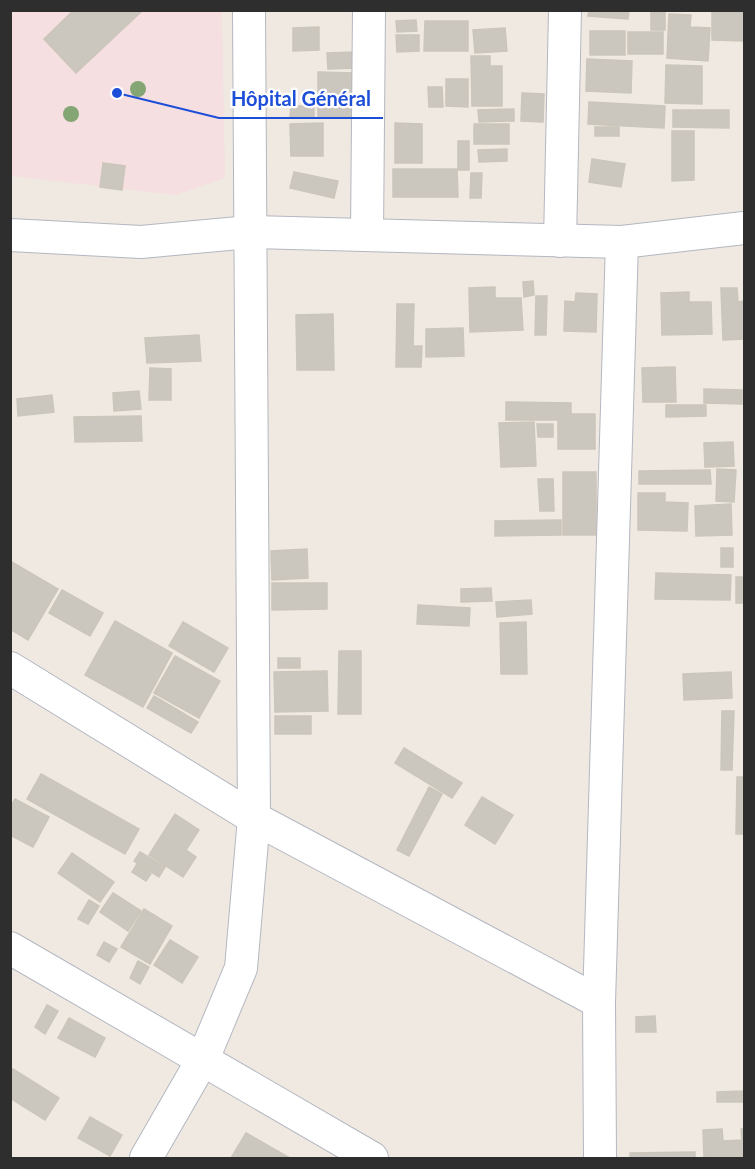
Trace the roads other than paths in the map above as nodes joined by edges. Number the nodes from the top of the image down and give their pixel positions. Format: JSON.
{"nodes":[{"id":1,"x":249,"y":10,"type":"edge"},
{"id":2,"x":369,"y":10,"type":"edge"},
{"id":3,"x":565,"y":10,"type":"edge"},
{"id":4,"x":744,"y":228,"type":"edge"},
{"id":5,"x":250,"y":232,"type":"junction"},
{"id":6,"x":367,"y":234,"type":"junction"},
{"id":7,"x":10,"y":235,"type":"edge"},
{"id":8,"x":560,"y":241,"type":"junction"},
{"id":9,"x":622,"y":242,"type":"junction"},
{"id":10,"x":10,"y":668,"type":"edge"},
{"id":11,"x":254,"y":818,"type":"junction"},
{"id":12,"x":10,"y":948,"type":"edge"},
{"id":13,"x":599,"y":1002,"type":"junction"},
{"id":14,"x":203,"y":1059,"type":"junction"},
{"id":15,"x":146,"y":1158,"type":"edge"},
{"id":16,"x":372,"y":1158,"type":"edge"},
{"id":17,"x":600,"y":1158,"type":"edge"}],
"edges":[{"from":1,"to":5,"type":"street"},
{"from":2,"to":6,"type":"street"},
{"from":3,"to":8,"type":"street"},
{"from":4,"to":9,"type":"street"},
{"from":5,"to":6,"type":"street"},
{"from":5,"to":7,"type":"street"},
{"from":5,"to":11,"type":"street"},
{"from":6,"to":8,"type":"street"},
{"from":8,"to":9,"type":"street"},
{"from":9,"to":13,"type":"street"},
{"from":10,"to":11,"type":"street"},
{"from":11,"to":13,"type":"street"},
{"from":11,"to":14,"type":"street"},
{"from":12,"to":14,"type":"street"},
{"from":13,"to":17,"type":"street"},
{"from":14,"to":15,"type":"street"},
{"from":14,"to":16,"type":"street"}]}
